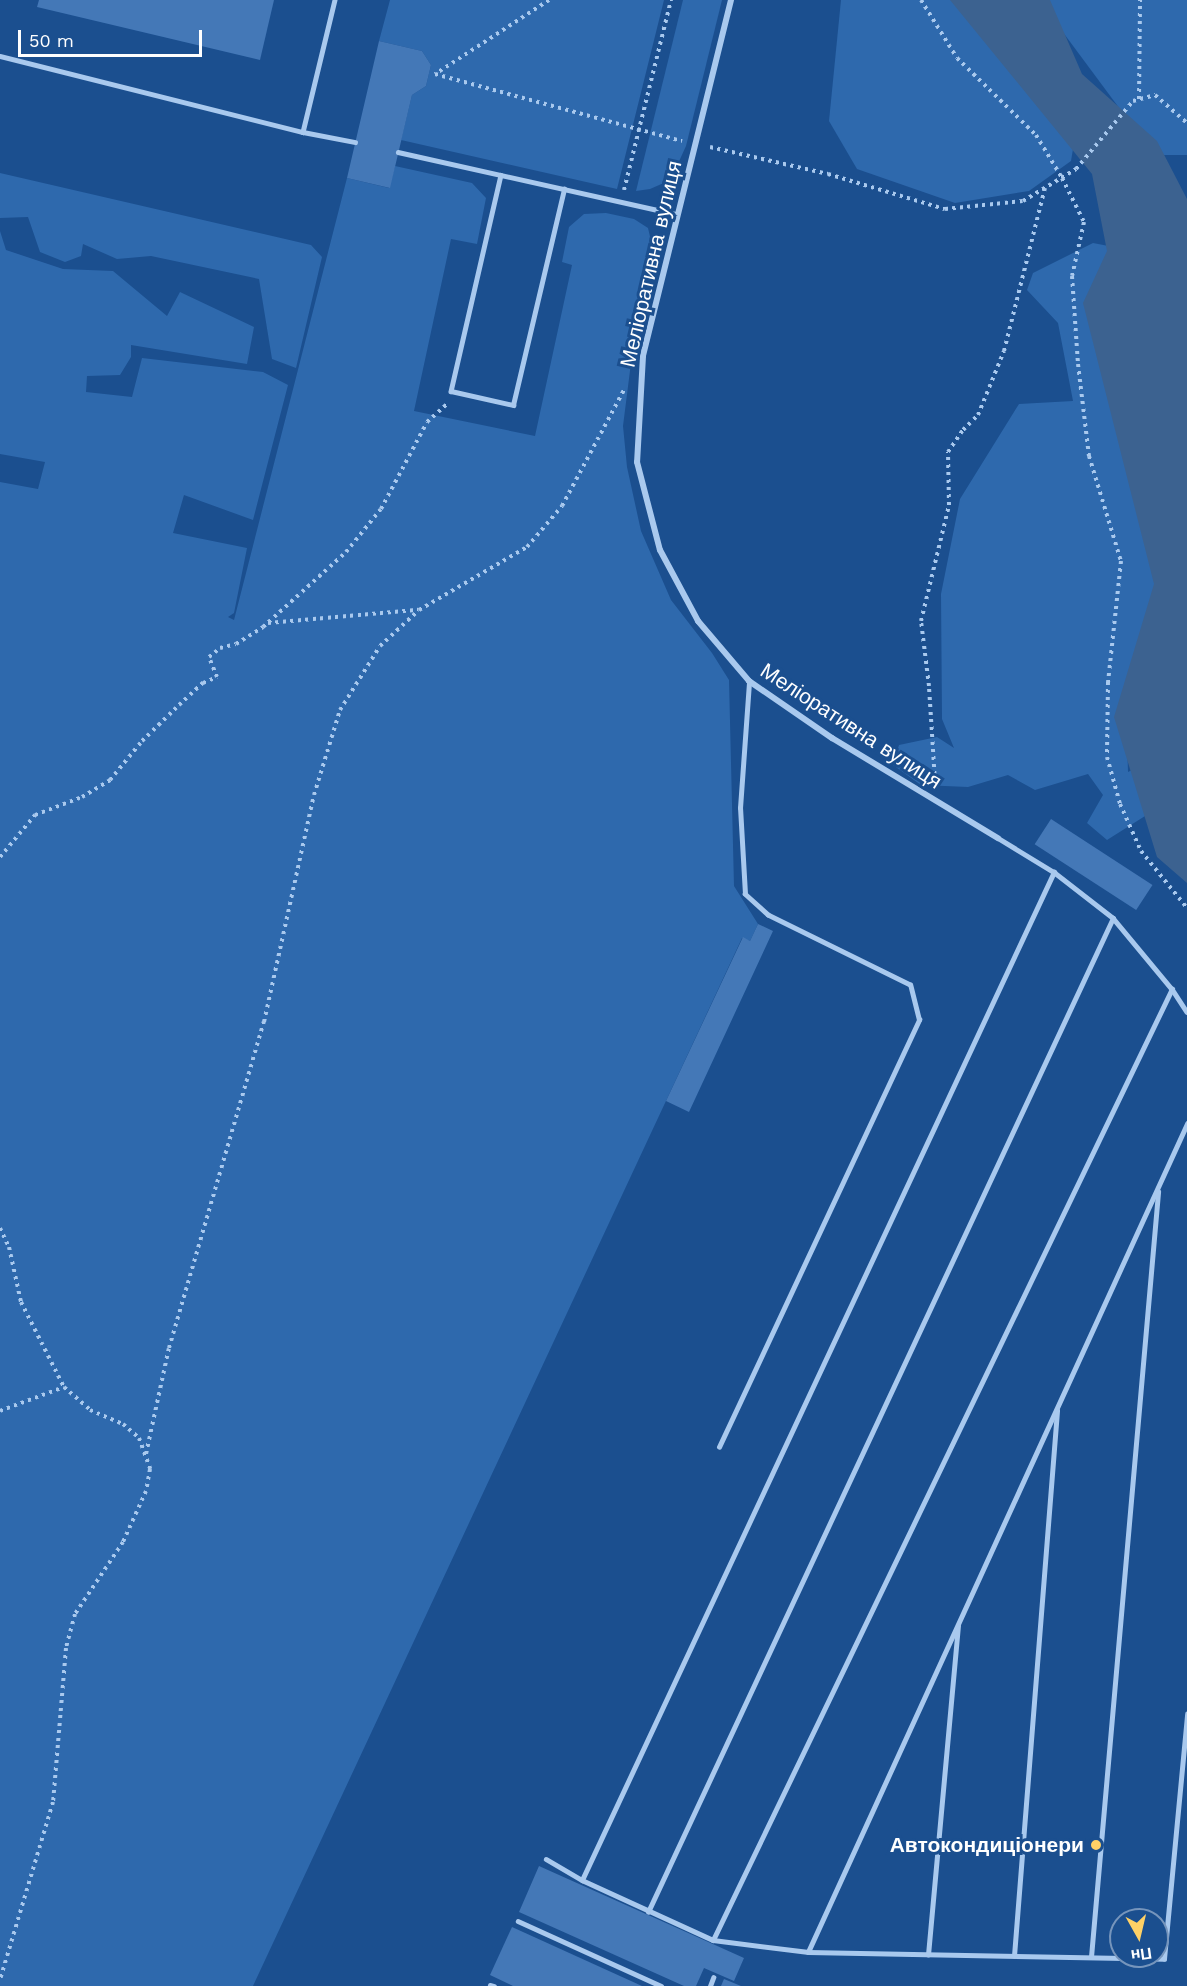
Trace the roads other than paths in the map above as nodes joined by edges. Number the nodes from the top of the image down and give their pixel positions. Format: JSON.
{"nodes":[{"id":1,"x":335,"y":0,"type":"edge"},
{"id":2,"x":730,"y":0,"type":"edge"},
{"id":3,"x":0,"y":56,"type":"edge"},
{"id":4,"x":303,"y":132,"type":"junction"},
{"id":5,"x":355,"y":142,"type":"dead end"},
{"id":6,"x":398,"y":152,"type":"dead end"},
{"id":7,"x":501,"y":175,"type":"junction"},
{"id":8,"x":564,"y":189,"type":"junction"},
{"id":9,"x":676,"y":214,"type":"junction"},
{"id":10,"x":749,"y":681,"type":"junction"},
{"id":11,"x":998,"y":838,"type":"joint"},
{"id":12,"x":1054,"y":872,"type":"junction"},
{"id":13,"x":1113,"y":918,"type":"junction"},
{"id":14,"x":1172,"y":989,"type":"junction"},
{"id":15,"x":1187,"y":1012,"type":"edge"},
{"id":16,"x":1187,"y":1124,"type":"edge"},
{"id":17,"x":1158,"y":1187,"type":"junction"},
{"id":18,"x":1057,"y":1408,"type":"junction"},
{"id":19,"x":719,"y":1447,"type":"dead end"},
{"id":20,"x":959,"y":1622,"type":"junction"},
{"id":21,"x":1187,"y":1714,"type":"edge"},
{"id":22,"x":546,"y":1859,"type":"dead end"},
{"id":23,"x":582,"y":1880,"type":"junction"},
{"id":24,"x":648,"y":1912,"type":"junction"},
{"id":25,"x":518,"y":1921,"type":"dead end"},
{"id":26,"x":713,"y":1940,"type":"junction"},
{"id":27,"x":808,"y":1952,"type":"junction"},
{"id":28,"x":928,"y":1954,"type":"junction"},
{"id":29,"x":1014,"y":1956,"type":"junction"},
{"id":30,"x":1091,"y":1957,"type":"junction"},
{"id":31,"x":713,"y":1978,"type":"dead end"},
{"id":32,"x":661,"y":1986,"type":"edge"},
{"id":33,"x":710,"y":1986,"type":"edge"}],
"edges":[{"from":1,"to":4,"type":"lane"},
{"from":2,"to":9,"type":"street","name":"Меліоративна вулиця"},
{"from":3,"to":4,"type":"lane"},
{"from":4,"to":5,"type":"lane"},
{"from":6,"to":7,"type":"lane"},
{"from":7,"to":8,"type":"lane"},
{"from":7,"to":8,"type":"lane"},
{"from":8,"to":9,"type":"lane"},
{"from":9,"to":10,"type":"street","name":"Меліоративна вулиця"},
{"from":10,"to":11,"type":"street","name":"Меліоративна вулиця"},
{"from":10,"to":19,"type":"lane"},
{"from":11,"to":12,"type":"lane"},
{"from":12,"to":13,"type":"lane"},
{"from":12,"to":23,"type":"lane"},
{"from":13,"to":14,"type":"lane"},
{"from":13,"to":24,"type":"lane"},
{"from":14,"to":15,"type":"lane"},
{"from":14,"to":26,"type":"lane"},
{"from":16,"to":17,"type":"lane"},
{"from":17,"to":18,"type":"lane"},
{"from":17,"to":30,"type":"lane"},
{"from":18,"to":20,"type":"lane"},
{"from":18,"to":29,"type":"lane"},
{"from":20,"to":27,"type":"lane"},
{"from":20,"to":28,"type":"lane"},
{"from":21,"to":30,"type":"lane"},
{"from":22,"to":23,"type":"lane"},
{"from":23,"to":24,"type":"lane"},
{"from":24,"to":26,"type":"lane"},
{"from":25,"to":32,"type":"lane"},
{"from":26,"to":27,"type":"lane"},
{"from":27,"to":28,"type":"lane"},
{"from":28,"to":29,"type":"lane"},
{"from":29,"to":30,"type":"lane"},
{"from":31,"to":33,"type":"lane"}]}
